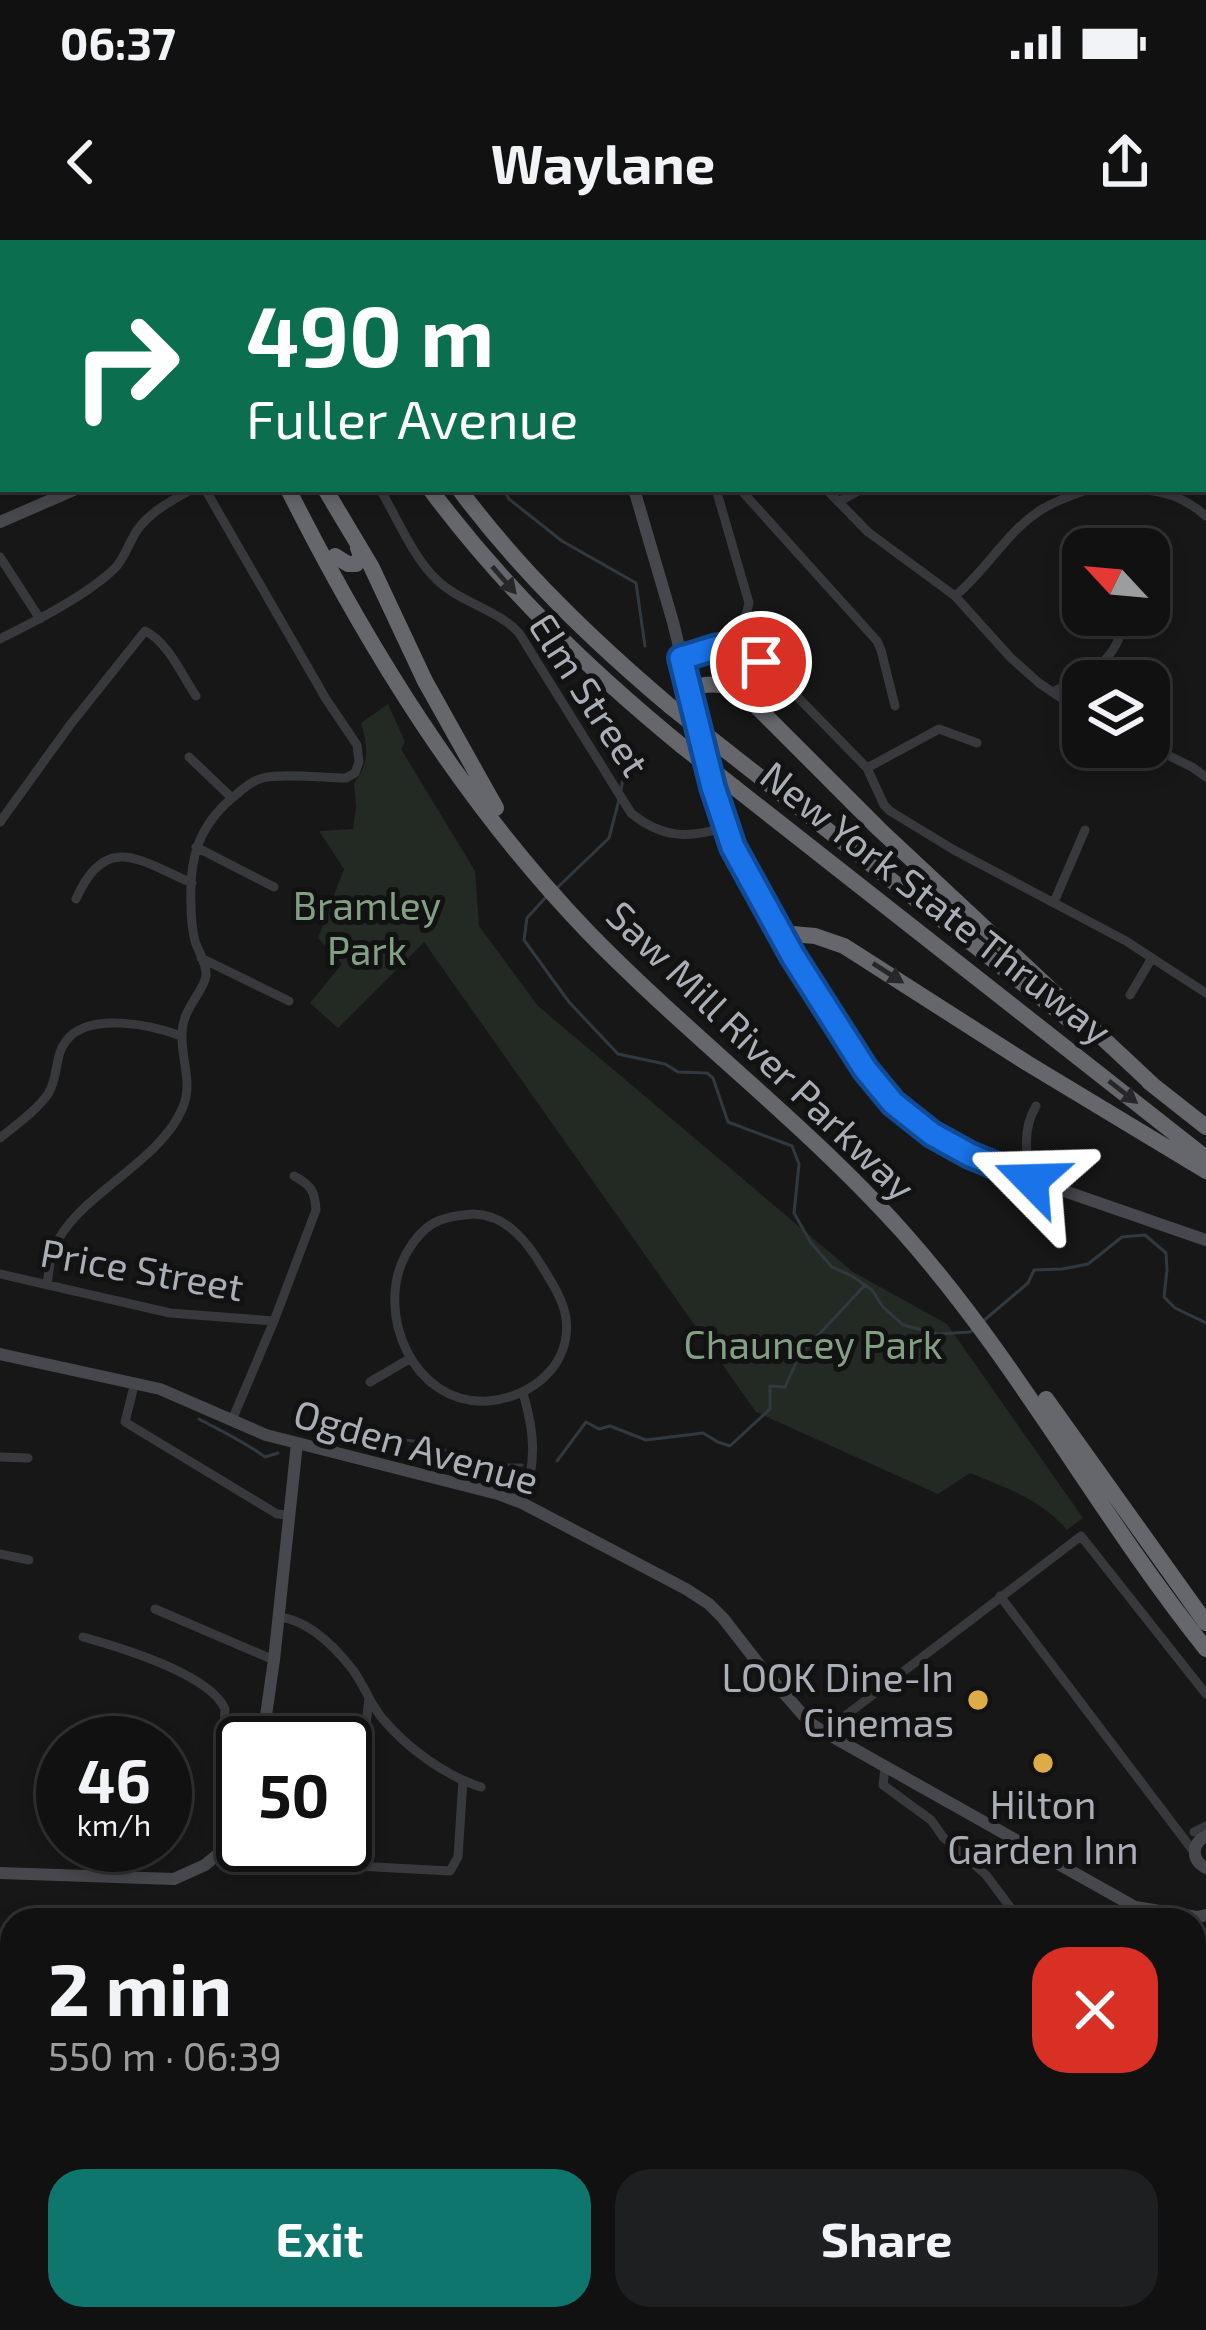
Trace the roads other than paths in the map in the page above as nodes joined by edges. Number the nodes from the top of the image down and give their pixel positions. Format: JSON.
{"nodes":[{"id":1,"x":49,"y":492,"type":"edge"},
{"id":2,"x":68,"y":492,"type":"edge"},
{"id":3,"x":187,"y":492,"type":"edge"},
{"id":4,"x":208,"y":492,"type":"edge"},
{"id":5,"x":290,"y":492,"type":"edge"},
{"id":6,"x":302,"y":492,"type":"edge"},
{"id":7,"x":328,"y":492,"type":"edge"},
{"id":8,"x":382,"y":492,"type":"edge"},
{"id":9,"x":432,"y":492,"type":"edge"},
{"id":10,"x":462,"y":492,"type":"edge"},
{"id":11,"x":635,"y":492,"type":"edge"},
{"id":12,"x":717,"y":492,"type":"edge"},
{"id":13,"x":743,"y":492,"type":"edge"},
{"id":14,"x":829,"y":492,"type":"edge"},
{"id":15,"x":856,"y":492,"type":"edge"},
{"id":16,"x":1081,"y":492,"type":"edge"},
{"id":17,"x":1165,"y":492,"type":"edge"},
{"id":18,"x":838,"y":502,"type":"junction"},
{"id":19,"x":36,"y":504,"type":"junction"},
{"id":20,"x":1206,"y":517,"type":"edge"},
{"id":21,"x":0,"y":522,"type":"edge"},
{"id":22,"x":353,"y":536,"type":"junction"},
{"id":23,"x":335,"y":556,"type":"junction"},
{"id":24,"x":0,"y":557,"type":"edge"},
{"id":25,"x":955,"y":596,"type":"junction"},
{"id":26,"x":40,"y":619,"type":"junction"},
{"id":27,"x":1120,"y":636,"type":"edge"},
{"id":28,"x":0,"y":639,"type":"edge"},
{"id":29,"x":738,"y":646,"type":"junction"},
{"id":30,"x":681,"y":658,"type":"junction"},
{"id":31,"x":688,"y":688,"type":"junction"},
{"id":32,"x":1052,"y":692,"type":"junction"},
{"id":33,"x":196,"y":696,"type":"dead end"},
{"id":34,"x":1062,"y":699,"type":"edge"},
{"id":35,"x":895,"y":706,"type":"dead end"},
{"id":36,"x":977,"y":743,"type":"dead end"},
{"id":37,"x":1170,"y":756,"type":"edge"},
{"id":38,"x":189,"y":757,"type":"dead end"},
{"id":39,"x":867,"y":767,"type":"junction"},
{"id":40,"x":1206,"y":776,"type":"edge"},
{"id":41,"x":232,"y":798,"type":"junction"},
{"id":42,"x":0,"y":799,"type":"edge"},
{"id":43,"x":11,"y":807,"type":"junction"},
{"id":44,"x":496,"y":808,"type":"junction"},
{"id":45,"x":0,"y":822,"type":"edge"},
{"id":46,"x":725,"y":827,"type":"junction"},
{"id":47,"x":1084,"y":830,"type":"dead end"},
{"id":48,"x":196,"y":847,"type":"junction"},
{"id":49,"x":545,"y":877,"type":"junction"},
{"id":50,"x":192,"y":883,"type":"junction"},
{"id":51,"x":274,"y":887,"type":"dead end"},
{"id":52,"x":76,"y":899,"type":"dead end"},
{"id":53,"x":1054,"y":902,"type":"junction"},
{"id":54,"x":781,"y":933,"type":"junction"},
{"id":55,"x":201,"y":958,"type":"junction"},
{"id":56,"x":1152,"y":958,"type":"junction"},
{"id":57,"x":1206,"y":993,"type":"edge"},
{"id":58,"x":1130,"y":995,"type":"dead end"},
{"id":59,"x":289,"y":1001,"type":"dead end"},
{"id":60,"x":181,"y":1036,"type":"junction"},
{"id":61,"x":1154,"y":1086,"type":"junction"},
{"id":62,"x":1036,"y":1106,"type":"dead end"},
{"id":63,"x":1206,"y":1127,"type":"edge"},
{"id":64,"x":0,"y":1138,"type":"edge"},
{"id":65,"x":1206,"y":1158,"type":"edge"},
{"id":66,"x":1206,"y":1172,"type":"edge"},
{"id":67,"x":294,"y":1177,"type":"dead end"},
{"id":68,"x":1031,"y":1180,"type":"junction"},
{"id":69,"x":1206,"y":1240,"type":"edge"},
{"id":70,"x":0,"y":1274,"type":"edge"},
{"id":71,"x":47,"y":1285,"type":"junction"},
{"id":72,"x":274,"y":1322,"type":"junction"},
{"id":73,"x":991,"y":1331,"type":"junction"},
{"id":74,"x":0,"y":1354,"type":"edge"},
{"id":75,"x":410,"y":1358,"type":"junction"},
{"id":76,"x":135,"y":1382,"type":"junction"},
{"id":77,"x":370,"y":1382,"type":"dead end"},
{"id":78,"x":523,"y":1393,"type":"junction"},
{"id":79,"x":232,"y":1420,"type":"junction"},
{"id":80,"x":297,"y":1443,"type":"junction"},
{"id":81,"x":0,"y":1456,"type":"edge"},
{"id":82,"x":28,"y":1458,"type":"dead end"},
{"id":83,"x":522,"y":1503,"type":"junction"},
{"id":84,"x":289,"y":1514,"type":"junction"},
{"id":85,"x":0,"y":1554,"type":"edge"},
{"id":86,"x":29,"y":1560,"type":"dead end"},
{"id":87,"x":1000,"y":1595,"type":"junction"},
{"id":88,"x":155,"y":1609,"type":"dead end"},
{"id":89,"x":279,"y":1617,"type":"junction"},
{"id":90,"x":1206,"y":1623,"type":"edge"},
{"id":91,"x":83,"y":1636,"type":"dead end"},
{"id":92,"x":1206,"y":1649,"type":"edge"},
{"id":93,"x":274,"y":1660,"type":"junction"},
{"id":94,"x":1206,"y":1694,"type":"edge"},
{"id":95,"x":369,"y":1699,"type":"junction"},
{"id":96,"x":225,"y":1716,"type":"edge"},
{"id":97,"x":266,"y":1716,"type":"edge"},
{"id":98,"x":367,"y":1716,"type":"edge"},
{"id":99,"x":824,"y":1732,"type":"junction"},
{"id":100,"x":885,"y":1768,"type":"junction"},
{"id":101,"x":463,"y":1780,"type":"junction"},
{"id":102,"x":482,"y":1787,"type":"dead end"},
{"id":103,"x":1174,"y":1823,"type":"junction"},
{"id":104,"x":1203,"y":1833,"type":"edge"},
{"id":105,"x":1194,"y":1852,"type":"junction"},
{"id":106,"x":216,"y":1856,"type":"edge"},
{"id":107,"x":372,"y":1867,"type":"edge"},
{"id":108,"x":1206,"y":1868,"type":"edge"},
{"id":109,"x":0,"y":1873,"type":"edge"},
{"id":110,"x":1011,"y":1908,"type":"edge"},
{"id":111,"x":1146,"y":1908,"type":"edge"}],
"edges":[{"from":1,"to":19,"type":"street"},
{"from":2,"to":19,"type":"street"},
{"from":3,"to":26,"type":"street"},
{"from":4,"to":41,"type":"street"},
{"from":5,"to":49,"type":"highway","name":"Saw Mill River Parkway"},
{"from":6,"to":23,"type":"highway","name":"Saw Mill River Parkway"},
{"from":7,"to":22,"type":"highway"},
{"from":8,"to":46,"type":"street","name":"Elm Street"},
{"from":9,"to":65,"type":"highway","name":"New York State Thruway","one_way":true,"bridge":true},
{"from":10,"to":61,"type":"highway","name":"New York State Thruway","bridge":true},
{"from":11,"to":30,"type":"street"},
{"from":12,"to":29,"type":"street"},
{"from":13,"to":35,"type":"street"},
{"from":14,"to":18,"type":"street"},
{"from":15,"to":18,"type":"street"},
{"from":16,"to":25,"type":"street"},
{"from":17,"to":20,"type":"street"},
{"from":18,"to":25,"type":"street"},
{"from":19,"to":21,"type":"street"},
{"from":22,"to":23,"type":"highway"},
{"from":22,"to":44,"type":"highway"},
{"from":23,"to":44,"type":"highway","name":"Saw Mill River Parkway"},
{"from":24,"to":26,"type":"street"},
{"from":25,"to":32,"type":"street"},
{"from":26,"to":28,"type":"street"},
{"from":27,"to":32,"type":"street"},
{"from":29,"to":30,"type":"street"},
{"from":29,"to":39,"type":"street"},
{"from":30,"to":31,"type":"street"},
{"from":31,"to":46,"type":"street"},
{"from":31,"to":61,"type":"highway"},
{"from":32,"to":34,"type":"street"},
{"from":33,"to":43,"type":"street"},
{"from":36,"to":39,"type":"street"},
{"from":37,"to":40,"type":"street"},
{"from":38,"to":41,"type":"street"},
{"from":39,"to":53,"type":"street"},
{"from":41,"to":48,"type":"street"},
{"from":42,"to":43,"type":"street"},
{"from":43,"to":45,"type":"street"},
{"from":44,"to":49,"type":"highway","name":"Saw Mill River Parkway"},
{"from":46,"to":54,"type":"street"},
{"from":47,"to":53,"type":"street"},
{"from":48,"to":50,"type":"street"},
{"from":48,"to":51,"type":"street"},
{"from":49,"to":73,"type":"highway","name":"Saw Mill River Parkway"},
{"from":50,"to":52,"type":"street"},
{"from":50,"to":55,"type":"street"},
{"from":53,"to":56,"type":"street"},
{"from":54,"to":66,"type":"highway","one_way":true},
{"from":54,"to":68,"type":"street"},
{"from":55,"to":59,"type":"street"},
{"from":55,"to":60,"type":"street"},
{"from":56,"to":57,"type":"street"},
{"from":56,"to":58,"type":"street"},
{"from":60,"to":64,"type":"street"},
{"from":60,"to":71,"type":"street"},
{"from":61,"to":63,"type":"highway","name":"New York State Thruway"},
{"from":62,"to":68,"type":"street"},
{"from":67,"to":72,"type":"street"},
{"from":68,"to":69,"type":"street"},
{"from":70,"to":71,"type":"street","name":"Price Street"},
{"from":71,"to":72,"type":"street","name":"Price Street"},
{"from":72,"to":79,"type":"street"},
{"from":73,"to":90,"type":"highway","name":"Saw Mill River Parkway"},
{"from":73,"to":92,"type":"highway","name":"Saw Mill River Parkway"},
{"from":74,"to":76,"type":"street","name":"Ogden Avenue"},
{"from":75,"to":77,"type":"street"},
{"from":75,"to":78,"type":"street"},
{"from":75,"to":78,"type":"street"},
{"from":76,"to":79,"type":"street","name":"Ogden Avenue"},
{"from":76,"to":84,"type":"street"},
{"from":78,"to":83,"type":"street"},
{"from":79,"to":80,"type":"street","name":"Ogden Avenue"},
{"from":80,"to":83,"type":"street","name":"Ogden Avenue"},
{"from":80,"to":84,"type":"street"},
{"from":81,"to":82,"type":"street"},
{"from":83,"to":99,"type":"street","name":"Ogden Avenue"},
{"from":84,"to":89,"type":"street"},
{"from":85,"to":86,"type":"street"},
{"from":87,"to":94,"type":"street"},
{"from":87,"to":99,"type":"street"},
{"from":87,"to":103,"type":"street"},
{"from":88,"to":93,"type":"street"},
{"from":89,"to":93,"type":"street"},
{"from":89,"to":95,"type":"street"},
{"from":91,"to":96,"type":"street"},
{"from":93,"to":97,"type":"street"},
{"from":95,"to":98,"type":"street"},
{"from":95,"to":101,"type":"street"},
{"from":99,"to":100,"type":"street","name":"Ogden Avenue"},
{"from":100,"to":110,"type":"street"},
{"from":100,"to":111,"type":"street","name":"Ogden Avenue"},
{"from":101,"to":102,"type":"street"},
{"from":101,"to":107,"type":"street"},
{"from":103,"to":104,"type":"street"},
{"from":103,"to":105,"type":"street"},
{"from":104,"to":105,"type":"street"},
{"from":105,"to":108,"type":"street"},
{"from":106,"to":109,"type":"street"}]}
